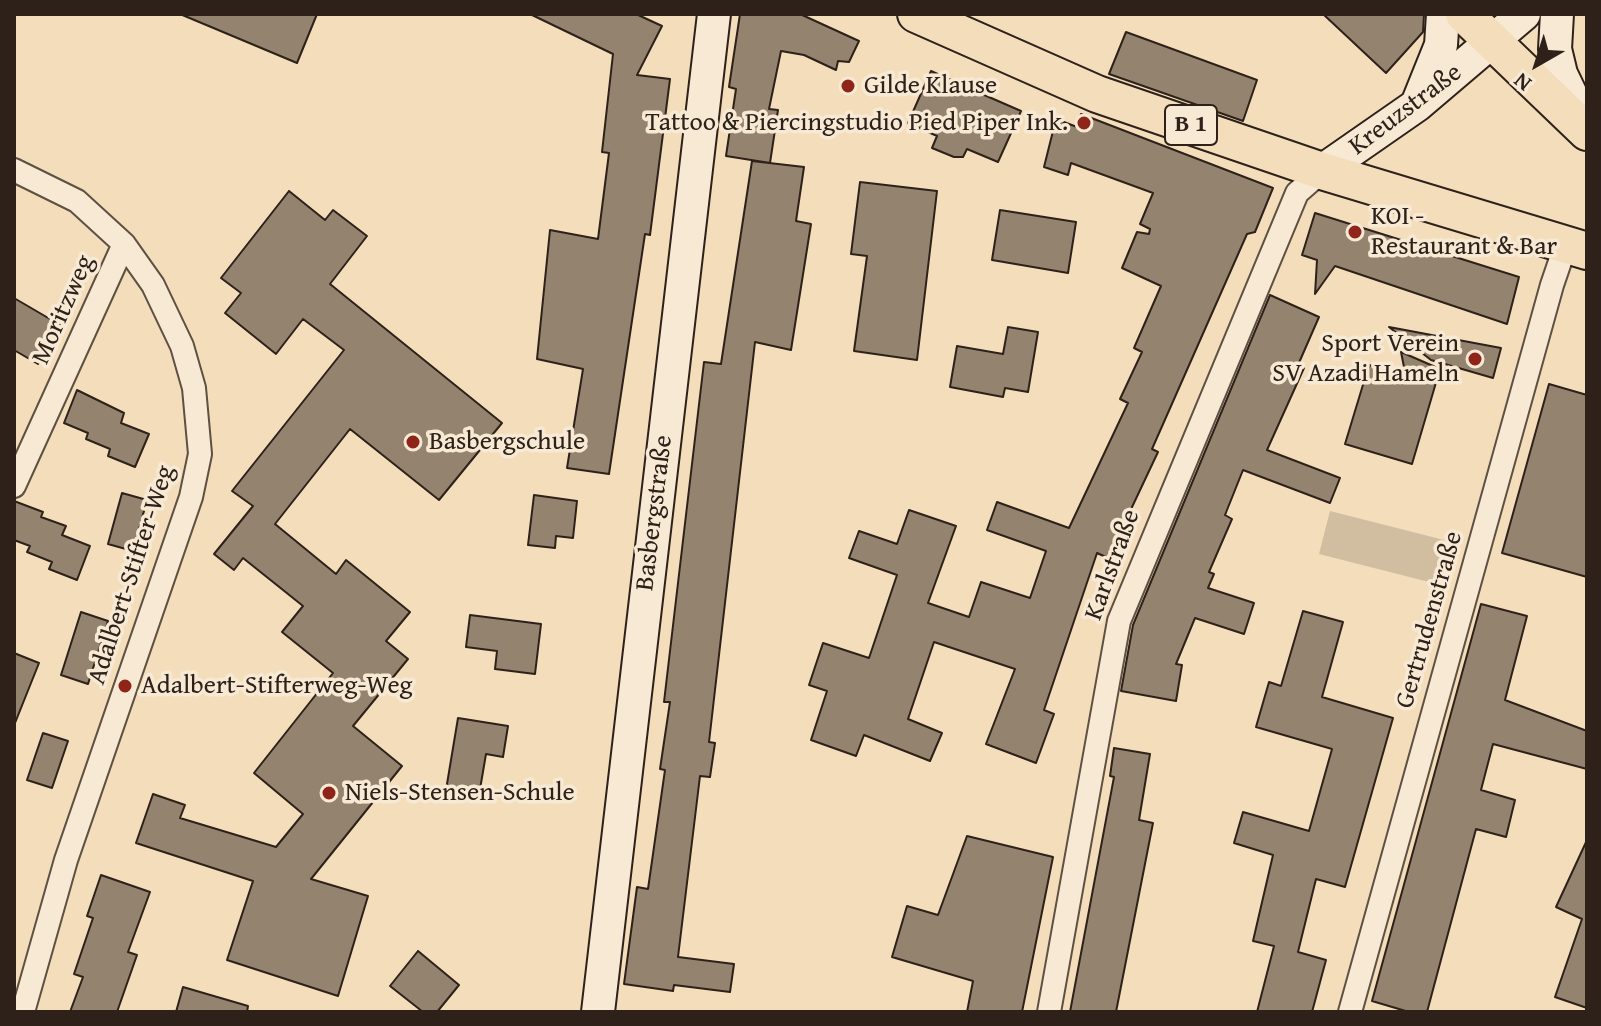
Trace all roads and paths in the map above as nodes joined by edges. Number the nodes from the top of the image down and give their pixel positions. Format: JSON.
{"nodes":[{"id":1,"x":714,"y":14,"type":"edge"},
{"id":2,"x":916,"y":14,"type":"edge"},
{"id":3,"x":1443,"y":14,"type":"edge"},
{"id":4,"x":1464,"y":14,"type":"edge"},
{"id":5,"x":1524,"y":14,"type":"edge"},
{"id":6,"x":1557,"y":14,"type":"edge"},
{"id":7,"x":1492,"y":42,"type":"junction"},
{"id":8,"x":1417,"y":105,"type":"junction"},
{"id":9,"x":1587,"y":130,"type":"edge"},
{"id":10,"x":14,"y":170,"type":"edge"},
{"id":11,"x":1322,"y":171,"type":"junction"},
{"id":12,"x":124,"y":244,"type":"junction"},
{"id":13,"x":1577,"y":248,"type":"edge"},
{"id":14,"x":14,"y":486,"type":"edge"},
{"id":15,"x":23,"y":1012,"type":"edge"},
{"id":16,"x":598,"y":1012,"type":"edge"},
{"id":17,"x":1049,"y":1012,"type":"edge"},
{"id":18,"x":1350,"y":1012,"type":"edge"}],
"edges":[{"from":1,"to":16,"type":"main road","name":"Basbergstraße"},
{"from":2,"to":11,"type":"main road","number":"B 1"},
{"from":3,"to":8,"type":"main road"},
{"from":4,"to":7,"type":"main road"},
{"from":5,"to":7,"type":"main road","name":"Kreuzstraße"},
{"from":6,"to":9,"type":"main road"},
{"from":7,"to":8,"type":"main road","name":"Kreuzstraße"},
{"from":7,"to":9,"type":"main road"},
{"from":8,"to":11,"type":"main road","name":"Kreuzstraße"},
{"from":10,"to":12,"type":"street","name":"Adalbert-Stifter-Weg"},
{"from":11,"to":13,"type":"main road","number":"B 1"},
{"from":11,"to":17,"type":"street","name":"Karlstraße"},
{"from":12,"to":14,"type":"street","name":"Moritzweg"},
{"from":12,"to":15,"type":"street","name":"Adalbert-Stifter-Weg"},
{"from":13,"to":18,"type":"street","name":"Gertrudenstraße"}]}
